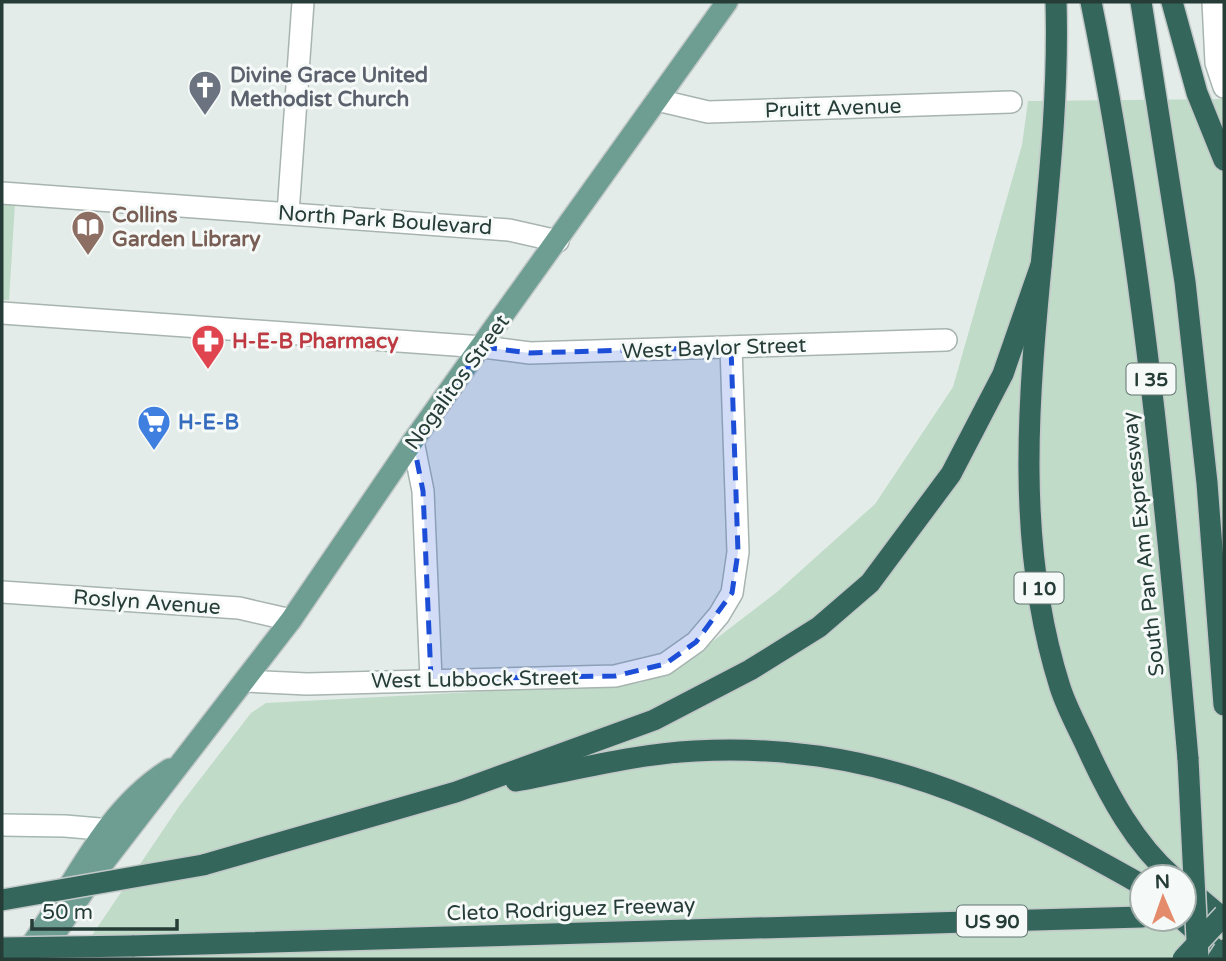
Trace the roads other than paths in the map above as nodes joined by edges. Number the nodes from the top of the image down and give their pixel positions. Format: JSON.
{"nodes":[{"id":1,"x":303,"y":2,"type":"edge"},
{"id":2,"x":727,"y":2,"type":"edge"},
{"id":3,"x":1056,"y":2,"type":"edge"},
{"id":4,"x":1091,"y":2,"type":"edge"},
{"id":5,"x":1141,"y":2,"type":"edge"},
{"id":6,"x":1172,"y":2,"type":"edge"},
{"id":7,"x":1213,"y":2,"type":"edge"},
{"id":8,"x":1224,"y":87,"type":"edge"},
{"id":9,"x":657,"y":100,"type":"junction"},
{"id":10,"x":1011,"y":102,"type":"dead end"},
{"id":11,"x":1224,"y":160,"type":"edge"},
{"id":12,"x":2,"y":193,"type":"edge"},
{"id":13,"x":288,"y":213,"type":"junction"},
{"id":14,"x":558,"y":241,"type":"junction"},
{"id":15,"x":1041,"y":265,"type":"junction"},
{"id":16,"x":2,"y":313,"type":"edge"},
{"id":17,"x":946,"y":340,"type":"dead end"},
{"id":18,"x":483,"y":347,"type":"junction"},
{"id":19,"x":731,"y":347,"type":"junction"},
{"id":20,"x":413,"y":441,"type":"junction"},
{"id":21,"x":2,"y":592,"type":"edge"},
{"id":22,"x":291,"y":620,"type":"junction"},
{"id":23,"x":431,"y":679,"type":"junction"},
{"id":24,"x":245,"y":681,"type":"junction"},
{"id":25,"x":1224,"y":705,"type":"edge"},
{"id":26,"x":456,"y":792,"type":"junction"},
{"id":27,"x":2,"y":825,"type":"edge"},
{"id":28,"x":118,"y":831,"type":"junction"},
{"id":29,"x":1161,"y":863,"type":"edge"},
{"id":30,"x":1128,"y":877,"type":"edge"},
{"id":31,"x":1198,"y":897,"type":"edge"},
{"id":32,"x":2,"y":900,"type":"edge"},
{"id":33,"x":1223,"y":916,"type":"edge"},
{"id":34,"x":1128,"y":917,"type":"edge"},
{"id":35,"x":1198,"y":917,"type":"edge"},
{"id":36,"x":1198,"y":932,"type":"edge"},
{"id":37,"x":2,"y":948,"type":"edge"},
{"id":38,"x":1224,"y":950,"type":"edge"},
{"id":39,"x":1224,"y":957,"type":"edge"},
{"id":40,"x":21,"y":959,"type":"edge"},
{"id":41,"x":38,"y":959,"type":"edge"},
{"id":42,"x":1183,"y":959,"type":"edge"},
{"id":43,"x":1198,"y":959,"type":"edge"},
{"id":44,"x":1218,"y":959,"type":"edge"}],
"edges":[{"from":1,"to":13,"type":"street"},
{"from":2,"to":9,"type":"main road","name":"Nogalitos Street"},
{"from":3,"to":15,"type":"highway","number":"I 10"},
{"from":4,"to":43,"type":"highway","name":"South Pan Am Expressway","number":"I 35","bridge":true},
{"from":5,"to":25,"type":"highway","number":"I 35"},
{"from":6,"to":11,"type":"highway"},
{"from":7,"to":8,"type":"street"},
{"from":9,"to":10,"type":"street","name":"Pruitt Avenue"},
{"from":9,"to":14,"type":"main road","name":"Nogalitos Street"},
{"from":12,"to":13,"type":"street","name":"North Park Boulevard"},
{"from":13,"to":14,"type":"street","name":"North Park Boulevard"},
{"from":14,"to":18,"type":"main road","name":"Nogalitos Street"},
{"from":15,"to":26,"type":"highway"},
{"from":15,"to":29,"type":"highway","number":"I 10"},
{"from":16,"to":18,"type":"street","name":"West Baylor Street"},
{"from":17,"to":19,"type":"street","name":"West Baylor Street"},
{"from":18,"to":19,"type":"street","name":"West Baylor Street"},
{"from":18,"to":20,"type":"main road","name":"Nogalitos Street"},
{"from":19,"to":23,"type":"street","name":"West Lubbock Street"},
{"from":20,"to":22,"type":"main road","name":"Nogalitos Street"},
{"from":20,"to":23,"type":"street"},
{"from":21,"to":22,"type":"street","name":"Roslyn Avenue"},
{"from":22,"to":24,"type":"main road","name":"Nogalitos Street"},
{"from":23,"to":24,"type":"street","name":"West Lubbock Street"},
{"from":24,"to":28,"type":"main road","name":"Nogalitos Street"},
{"from":26,"to":30,"type":"highway"},
{"from":26,"to":32,"type":"highway","bridge":true},
{"from":27,"to":28,"type":"street"},
{"from":28,"to":40,"type":"main road","name":"Nogalitos Street"},
{"from":28,"to":41,"type":"main road","name":"Nogalitos Street"},
{"from":31,"to":33,"type":"highway"},
{"from":33,"to":35,"type":"highway"},
{"from":33,"to":42,"type":"highway","bridge":true},
{"from":34,"to":37,"type":"highway","name":"Cleto Rodriguez Freeway","number":"US 90","bridge":true},
{"from":36,"to":39,"type":"highway"},
{"from":38,"to":44,"type":"highway","bridge":true}]}
